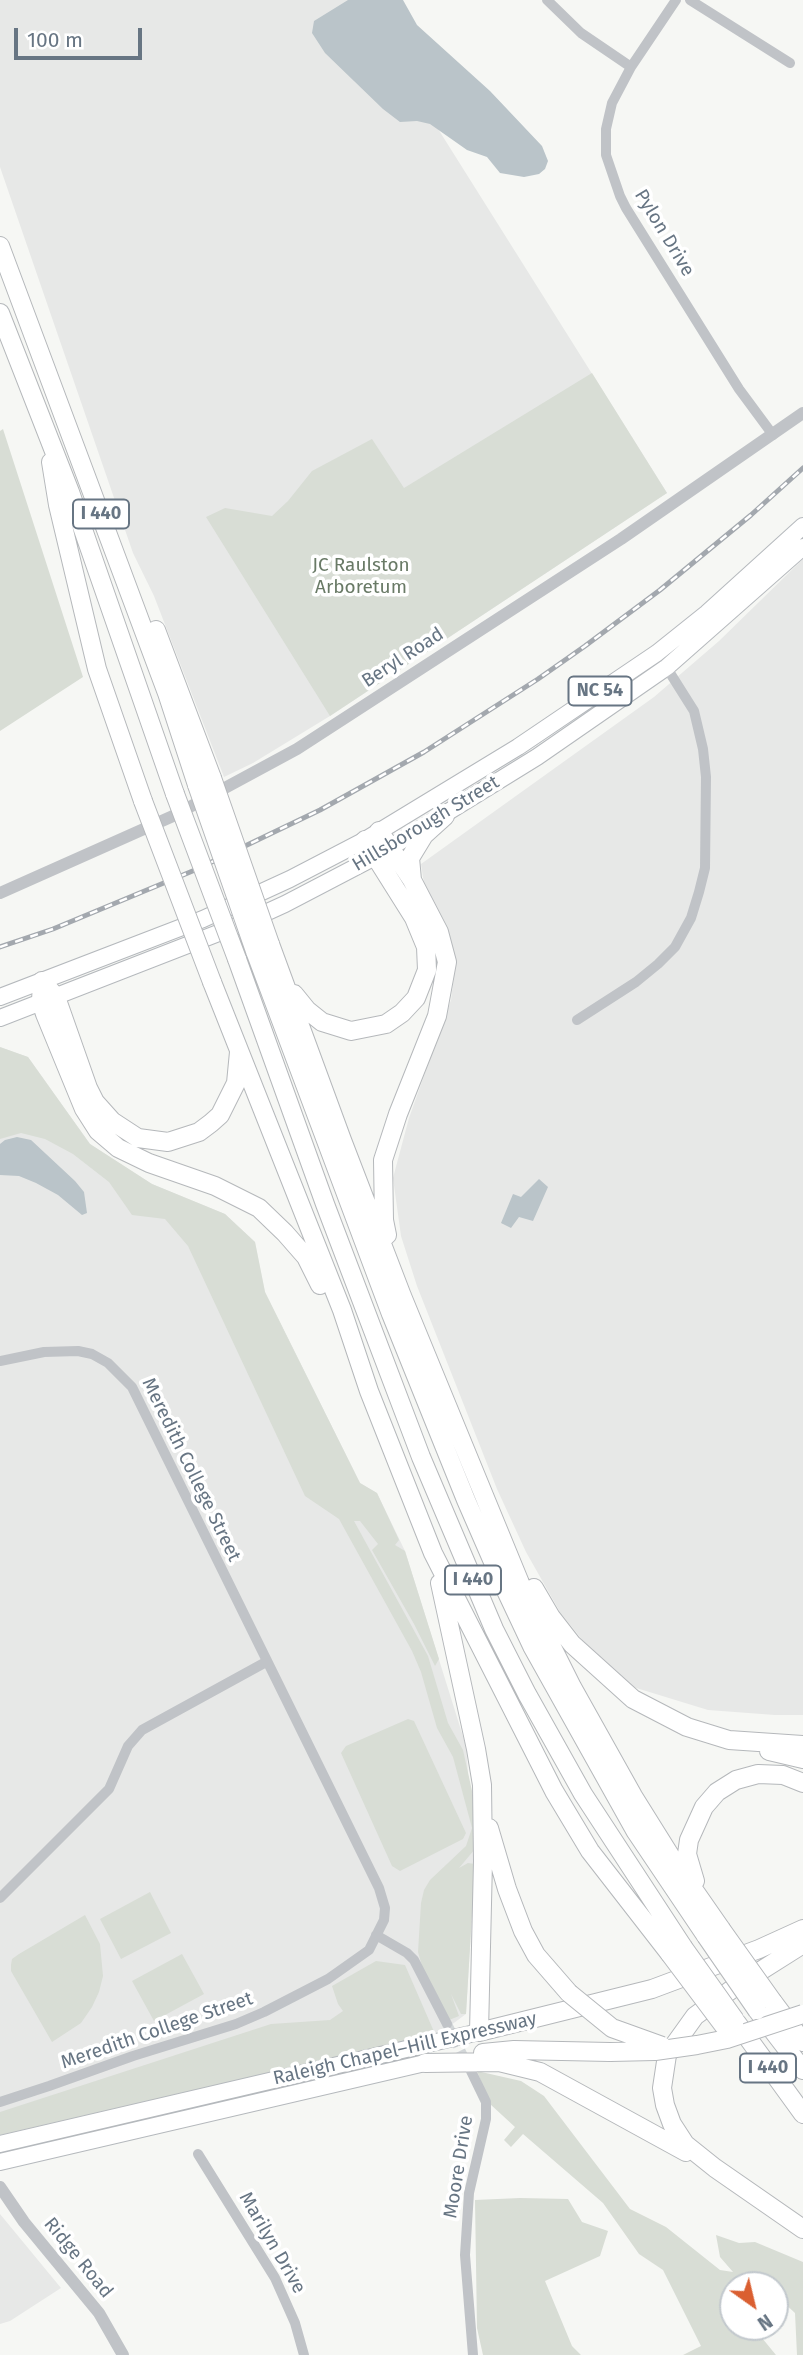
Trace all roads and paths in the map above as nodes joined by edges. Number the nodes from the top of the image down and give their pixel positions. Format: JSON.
{"nodes":[{"id":1,"x":547,"y":0,"type":"edge"},
{"id":2,"x":676,"y":0,"type":"edge"},
{"id":3,"x":690,"y":0,"type":"edge"},
{"id":4,"x":790,"y":63,"type":"dead end"},
{"id":5,"x":631,"y":67,"type":"junction"},
{"id":6,"x":0,"y":246,"type":"edge"},
{"id":7,"x":0,"y":313,"type":"edge"},
{"id":8,"x":803,"y":414,"type":"edge"},
{"id":9,"x":46,"y":428,"type":"junction"},
{"id":10,"x":773,"y":435,"type":"junction"},
{"id":11,"x":803,"y":526,"type":"edge"},
{"id":12,"x":803,"y":547,"type":"edge"},
{"id":13,"x":662,"y":660,"type":"junction"},
{"id":14,"x":444,"y":816,"type":"junction"},
{"id":15,"x":372,"y":835,"type":"junction"},
{"id":16,"x":382,"y":853,"type":"junction"},
{"id":17,"x":412,"y":880,"type":"junction"},
{"id":18,"x":0,"y":893,"type":"edge"},
{"id":19,"x":262,"y":947,"type":"junction"},
{"id":20,"x":41,"y":981,"type":"junction"},
{"id":21,"x":283,"y":981,"type":"junction"},
{"id":22,"x":0,"y":997,"type":"edge"},
{"id":23,"x":49,"y":999,"type":"junction"},
{"id":24,"x":0,"y":1018,"type":"edge"},
{"id":25,"x":578,"y":1020,"type":"dead end"},
{"id":26,"x":239,"y":1049,"type":"junction"},
{"id":27,"x":402,"y":1296,"type":"junction"},
{"id":28,"x":0,"y":1361,"type":"edge"},
{"id":29,"x":369,"y":1391,"type":"junction"},
{"id":30,"x":500,"y":1531,"type":"junction"},
{"id":31,"x":433,"y":1553,"type":"junction"},
{"id":32,"x":266,"y":1662,"type":"junction"},
{"id":33,"x":729,"y":1740,"type":"junction"},
{"id":34,"x":803,"y":1745,"type":"edge"},
{"id":35,"x":803,"y":1759,"type":"edge"},
{"id":36,"x":803,"y":1783,"type":"edge"},
{"id":37,"x":483,"y":1808,"type":"junction"},
{"id":38,"x":0,"y":1898,"type":"edge"},
{"id":39,"x":803,"y":1921,"type":"edge"},
{"id":40,"x":713,"y":1927,"type":"junction"},
{"id":41,"x":803,"y":1929,"type":"edge"},
{"id":42,"x":376,"y":1936,"type":"junction"},
{"id":43,"x":803,"y":1944,"type":"edge"},
{"id":44,"x":760,"y":1949,"type":"junction"},
{"id":45,"x":676,"y":1951,"type":"junction"},
{"id":46,"x":765,"y":2006,"type":"junction"},
{"id":47,"x":803,"y":2014,"type":"edge"},
{"id":48,"x":447,"y":2024,"type":"tunnel mouth"},
{"id":49,"x":479,"y":2032,"type":"junction"},
{"id":50,"x":803,"y":2042,"type":"edge"},
{"id":51,"x":667,"y":2049,"type":"junction"},
{"id":52,"x":425,"y":2063,"type":"junction"},
{"id":53,"x":803,"y":2070,"type":"edge"},
{"id":54,"x":471,"y":2071,"type":"tunnel mouth"},
{"id":55,"x":0,"y":2102,"type":"edge"},
{"id":56,"x":803,"y":2114,"type":"edge"},
{"id":57,"x":0,"y":2144,"type":"edge"},
{"id":58,"x":198,"y":2154,"type":"dead end"},
{"id":59,"x":0,"y":2162,"type":"edge"},
{"id":60,"x":715,"y":2168,"type":"junction"},
{"id":61,"x":0,"y":2187,"type":"edge"},
{"id":62,"x":803,"y":2229,"type":"edge"},
{"id":63,"x":123,"y":2355,"type":"edge"},
{"id":64,"x":304,"y":2355,"type":"edge"},
{"id":65,"x":474,"y":2355,"type":"edge"}],
"edges":[{"from":1,"to":5,"type":"street"},
{"from":2,"to":5,"type":"street","name":"Pylon Drive"},
{"from":3,"to":4,"type":"street"},
{"from":5,"to":10,"type":"street","name":"Pylon Drive"},
{"from":6,"to":19,"type":"highway","number":"I 440","bridge":true},
{"from":7,"to":9,"type":"highway","number":"I 440"},
{"from":8,"to":10,"type":"street","name":"Beryl Road"},
{"from":9,"to":26,"type":"highway","bridge":true},
{"from":9,"to":45,"type":"highway","number":"I 440","bridge":true},
{"from":10,"to":18,"type":"street","name":"Beryl Road"},
{"from":11,"to":13,"type":"main road","name":"Hillsborough Street","number":"NC 54"},
{"from":12,"to":13,"type":"main road","name":"Hillsborough Street","number":"NC 54"},
{"from":13,"to":14,"type":"main road","name":"Hillsborough Street","number":"NC 54"},
{"from":13,"to":15,"type":"main road","name":"Hillsborough Street","number":"NC 54"},
{"from":13,"to":25,"type":"street"},
{"from":14,"to":16,"type":"main road","name":"Hillsborough Street","number":"NC 54"},
{"from":14,"to":17,"type":"highway"},
{"from":15,"to":16,"type":"highway"},
{"from":15,"to":20,"type":"main road","name":"Hillsborough Street","number":"NC 54"},
{"from":16,"to":17,"type":"highway"},
{"from":16,"to":21,"type":"highway"},
{"from":16,"to":23,"type":"main road","name":"Hillsborough Street","number":"NC 54"},
{"from":17,"to":27,"type":"highway"},
{"from":19,"to":21,"type":"highway"},
{"from":19,"to":40,"type":"highway","number":"I 440"},
{"from":20,"to":22,"type":"main road","name":"Hillsborough Street"},
{"from":20,"to":23,"type":"highway"},
{"from":21,"to":27,"type":"highway"},
{"from":23,"to":24,"type":"main road","name":"Hillsborough Street"},
{"from":23,"to":26,"type":"highway"},
{"from":23,"to":29,"type":"highway"},
{"from":26,"to":29,"type":"highway"},
{"from":27,"to":30,"type":"highway"},
{"from":28,"to":32,"type":"street","name":"Meredith College Street"},
{"from":29,"to":31,"type":"highway"},
{"from":30,"to":33,"type":"highway"},
{"from":30,"to":40,"type":"highway"},
{"from":31,"to":37,"type":"highway"},
{"from":31,"to":45,"type":"highway"},
{"from":32,"to":38,"type":"street"},
{"from":32,"to":42,"type":"street","name":"Meredith College Street"},
{"from":33,"to":34,"type":"highway"},
{"from":33,"to":35,"type":"highway"},
{"from":36,"to":40,"type":"highway"},
{"from":37,"to":49,"type":"highway"},
{"from":37,"to":51,"type":"highway","bridge":true},
{"from":39,"to":44,"type":"highway"},
{"from":40,"to":46,"type":"highway","number":"I 440","bridge":true},
{"from":41,"to":44,"type":"highway","name":"Raleigh Chapel–Hill Expressway"},
{"from":42,"to":48,"type":"street"},
{"from":42,"to":55,"type":"street","name":"Meredith College Street"},
{"from":43,"to":60,"type":"highway"},
{"from":44,"to":49,"type":"highway","name":"Raleigh Chapel–Hill Expressway"},
{"from":45,"to":56,"type":"highway","number":"I 440","bridge":true},
{"from":46,"to":50,"type":"highway"},
{"from":46,"to":53,"type":"highway","number":"I 440"},
{"from":47,"to":51,"type":"highway","name":"Raleigh Chapel–Hill Expressway","bridge":true},
{"from":49,"to":57,"type":"main road","name":"Raleigh Chapel–Hill Expressway"},
{"from":51,"to":52,"type":"highway","name":"Raleigh Chapel–Hill Expressway","bridge":true},
{"from":52,"to":59,"type":"main road","name":"Raleigh Chapel–Hill Expressway"},
{"from":52,"to":60,"type":"highway"},
{"from":54,"to":65,"type":"street","name":"Moore Drive"},
{"from":58,"to":64,"type":"street","name":"Marilyn Drive"},
{"from":60,"to":62,"type":"highway"},
{"from":61,"to":63,"type":"street","name":"Ridge Road"}]}
